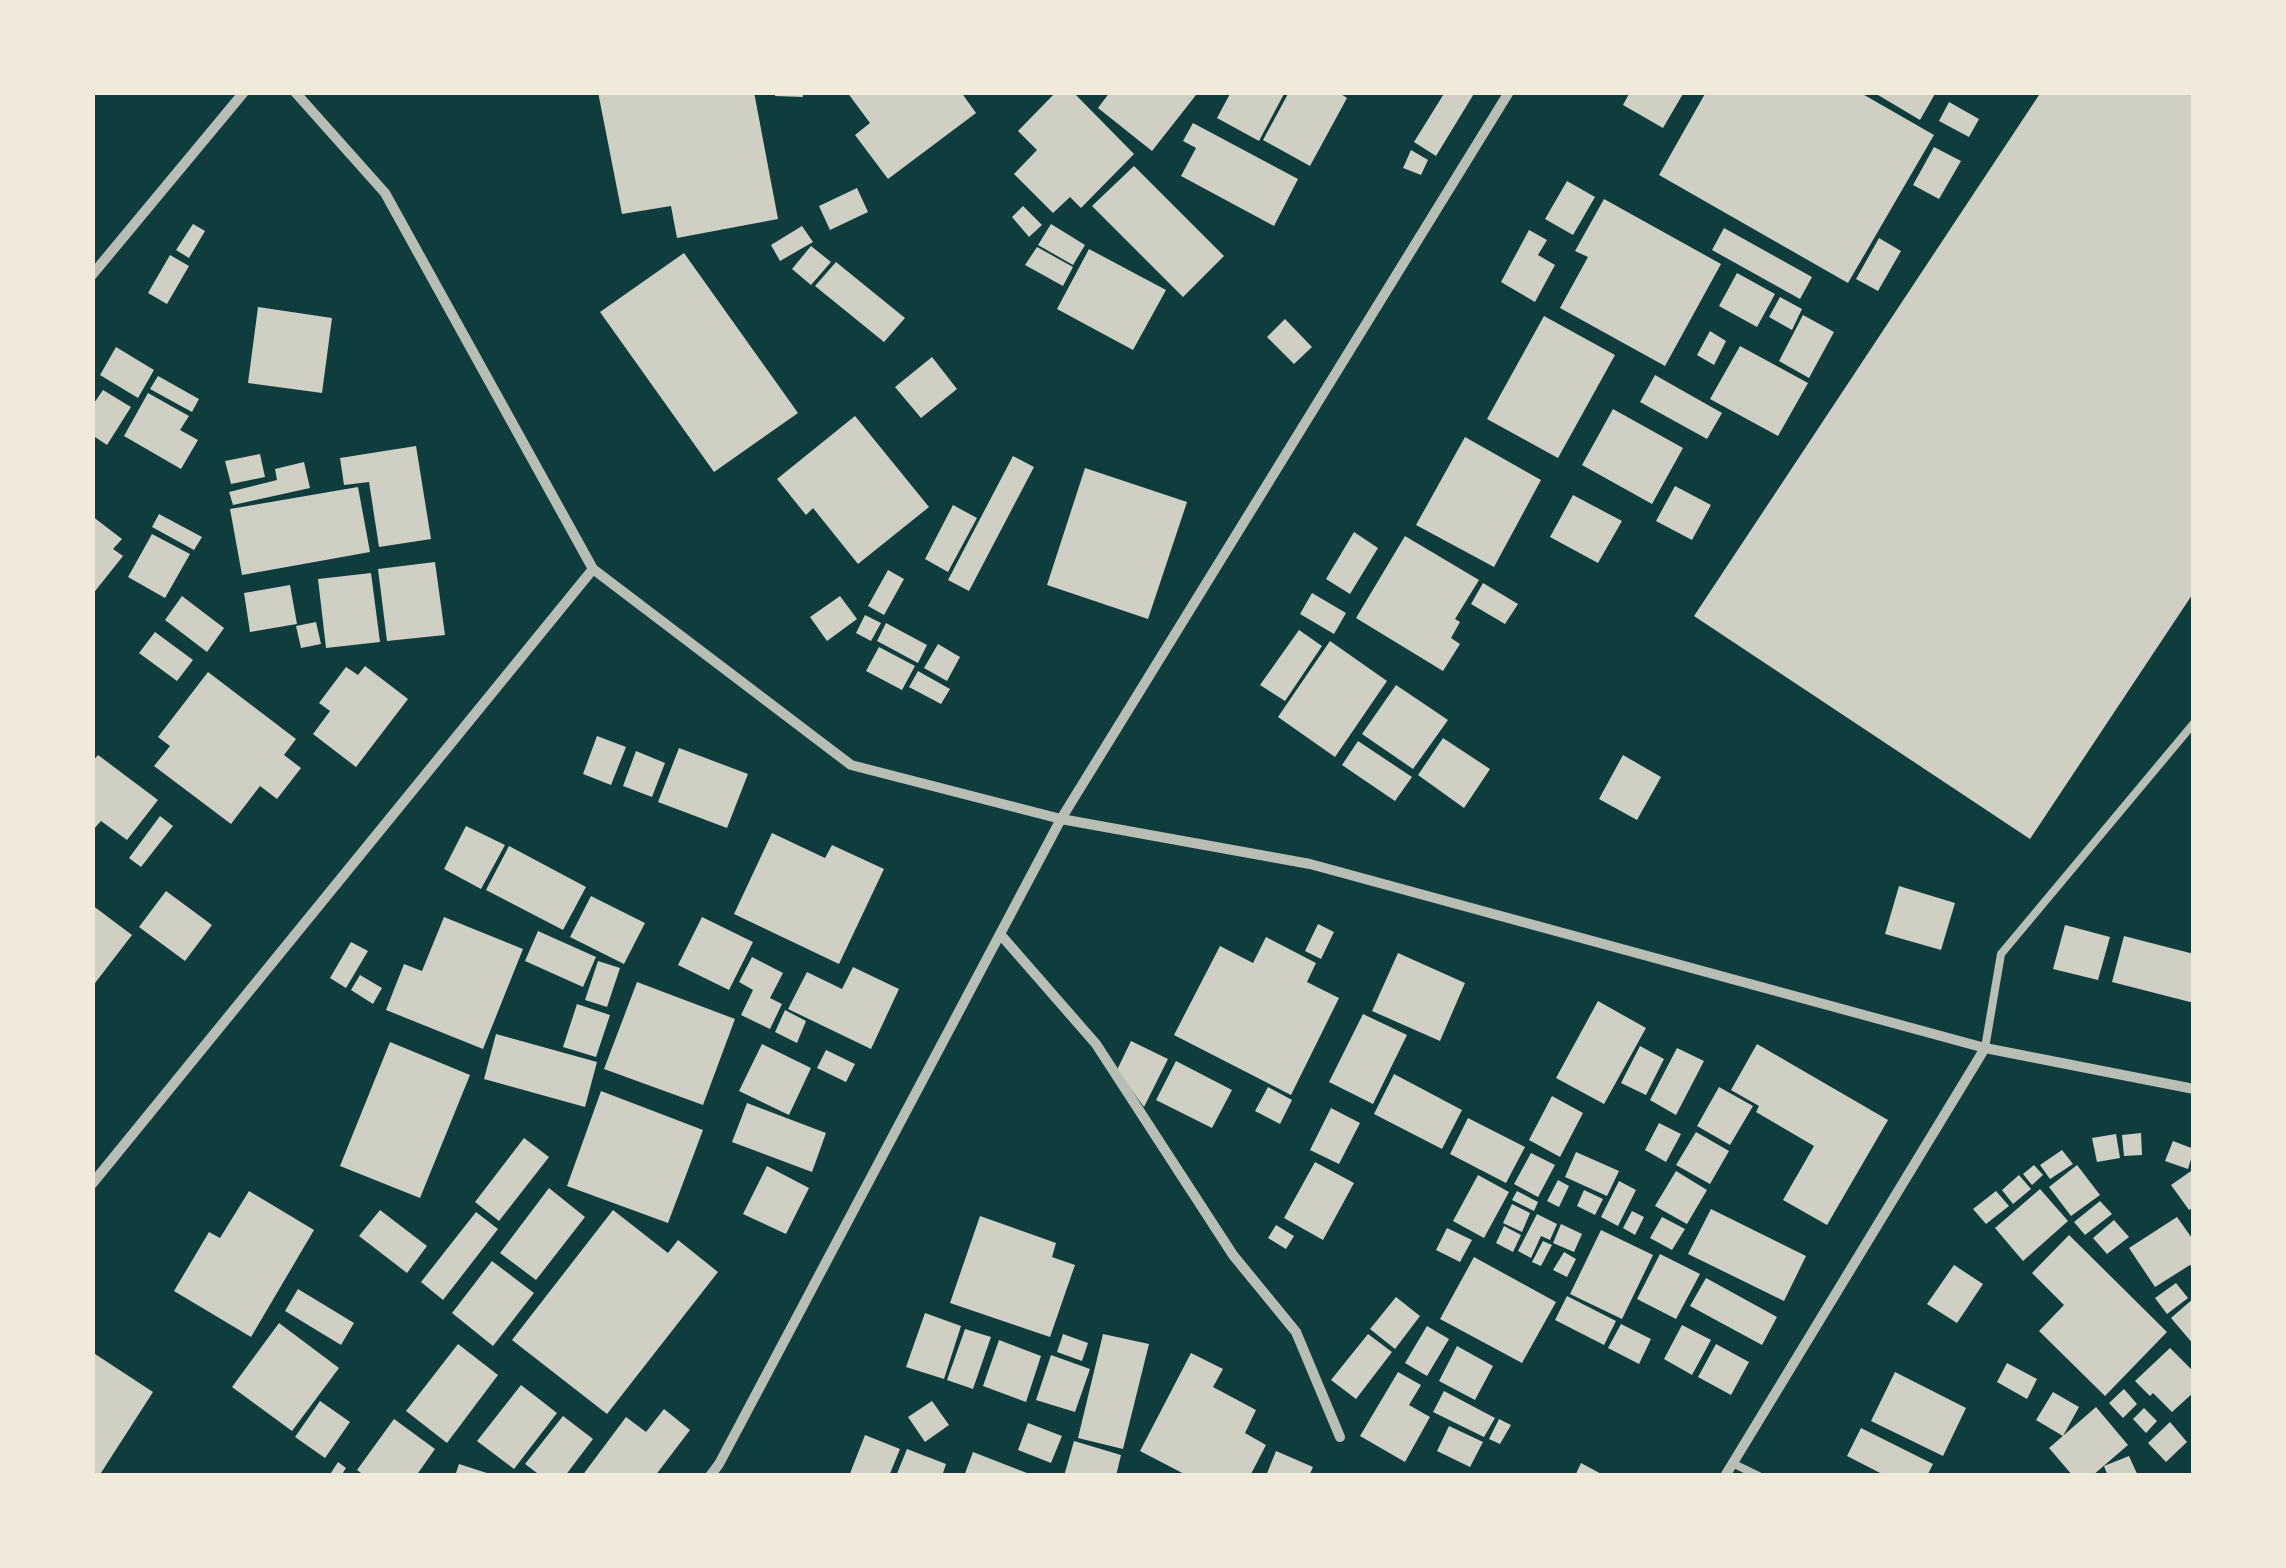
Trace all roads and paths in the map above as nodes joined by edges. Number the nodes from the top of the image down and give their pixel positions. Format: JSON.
{"nodes":[{"id":1,"x":244,"y":92,"type":"edge"},
{"id":2,"x":295,"y":92,"type":"edge"},
{"id":3,"x":1509,"y":92,"type":"edge"},
{"id":4,"x":92,"y":275,"type":"edge"},
{"id":5,"x":593,"y":570,"type":"junction"},
{"id":6,"x":2194,"y":722,"type":"edge"},
{"id":7,"x":1061,"y":819,"type":"junction"},
{"id":8,"x":1000,"y":934,"type":"junction"},
{"id":9,"x":1985,"y":1048,"type":"junction"},
{"id":10,"x":2194,"y":1089,"type":"edge"},
{"id":11,"x":92,"y":1184,"type":"edge"},
{"id":12,"x":1340,"y":1437,"type":"dead end"},
{"id":13,"x":1732,"y":1463,"type":"junction"},
{"id":14,"x":721,"y":1470,"type":"edge"},
{"id":15,"x":710,"y":1476,"type":"edge"},
{"id":16,"x":1724,"y":1476,"type":"edge"},
{"id":17,"x":1759,"y":1476,"type":"edge"}],
"edges":[{"from":1,"to":4,"type":"street"},
{"from":2,"to":5,"type":"street"},
{"from":3,"to":7,"type":"street"},
{"from":5,"to":7,"type":"street"},
{"from":5,"to":11,"type":"street"},
{"from":6,"to":9,"type":"lane"},
{"from":7,"to":8,"type":"street"},
{"from":7,"to":9,"type":"street"},
{"from":8,"to":12,"type":"street"},
{"from":8,"to":14,"type":"street"},
{"from":9,"to":10,"type":"street"},
{"from":9,"to":13,"type":"street"},
{"from":13,"to":16,"type":"street"},
{"from":13,"to":17,"type":"lane"},
{"from":14,"to":15,"type":"street"}]}
